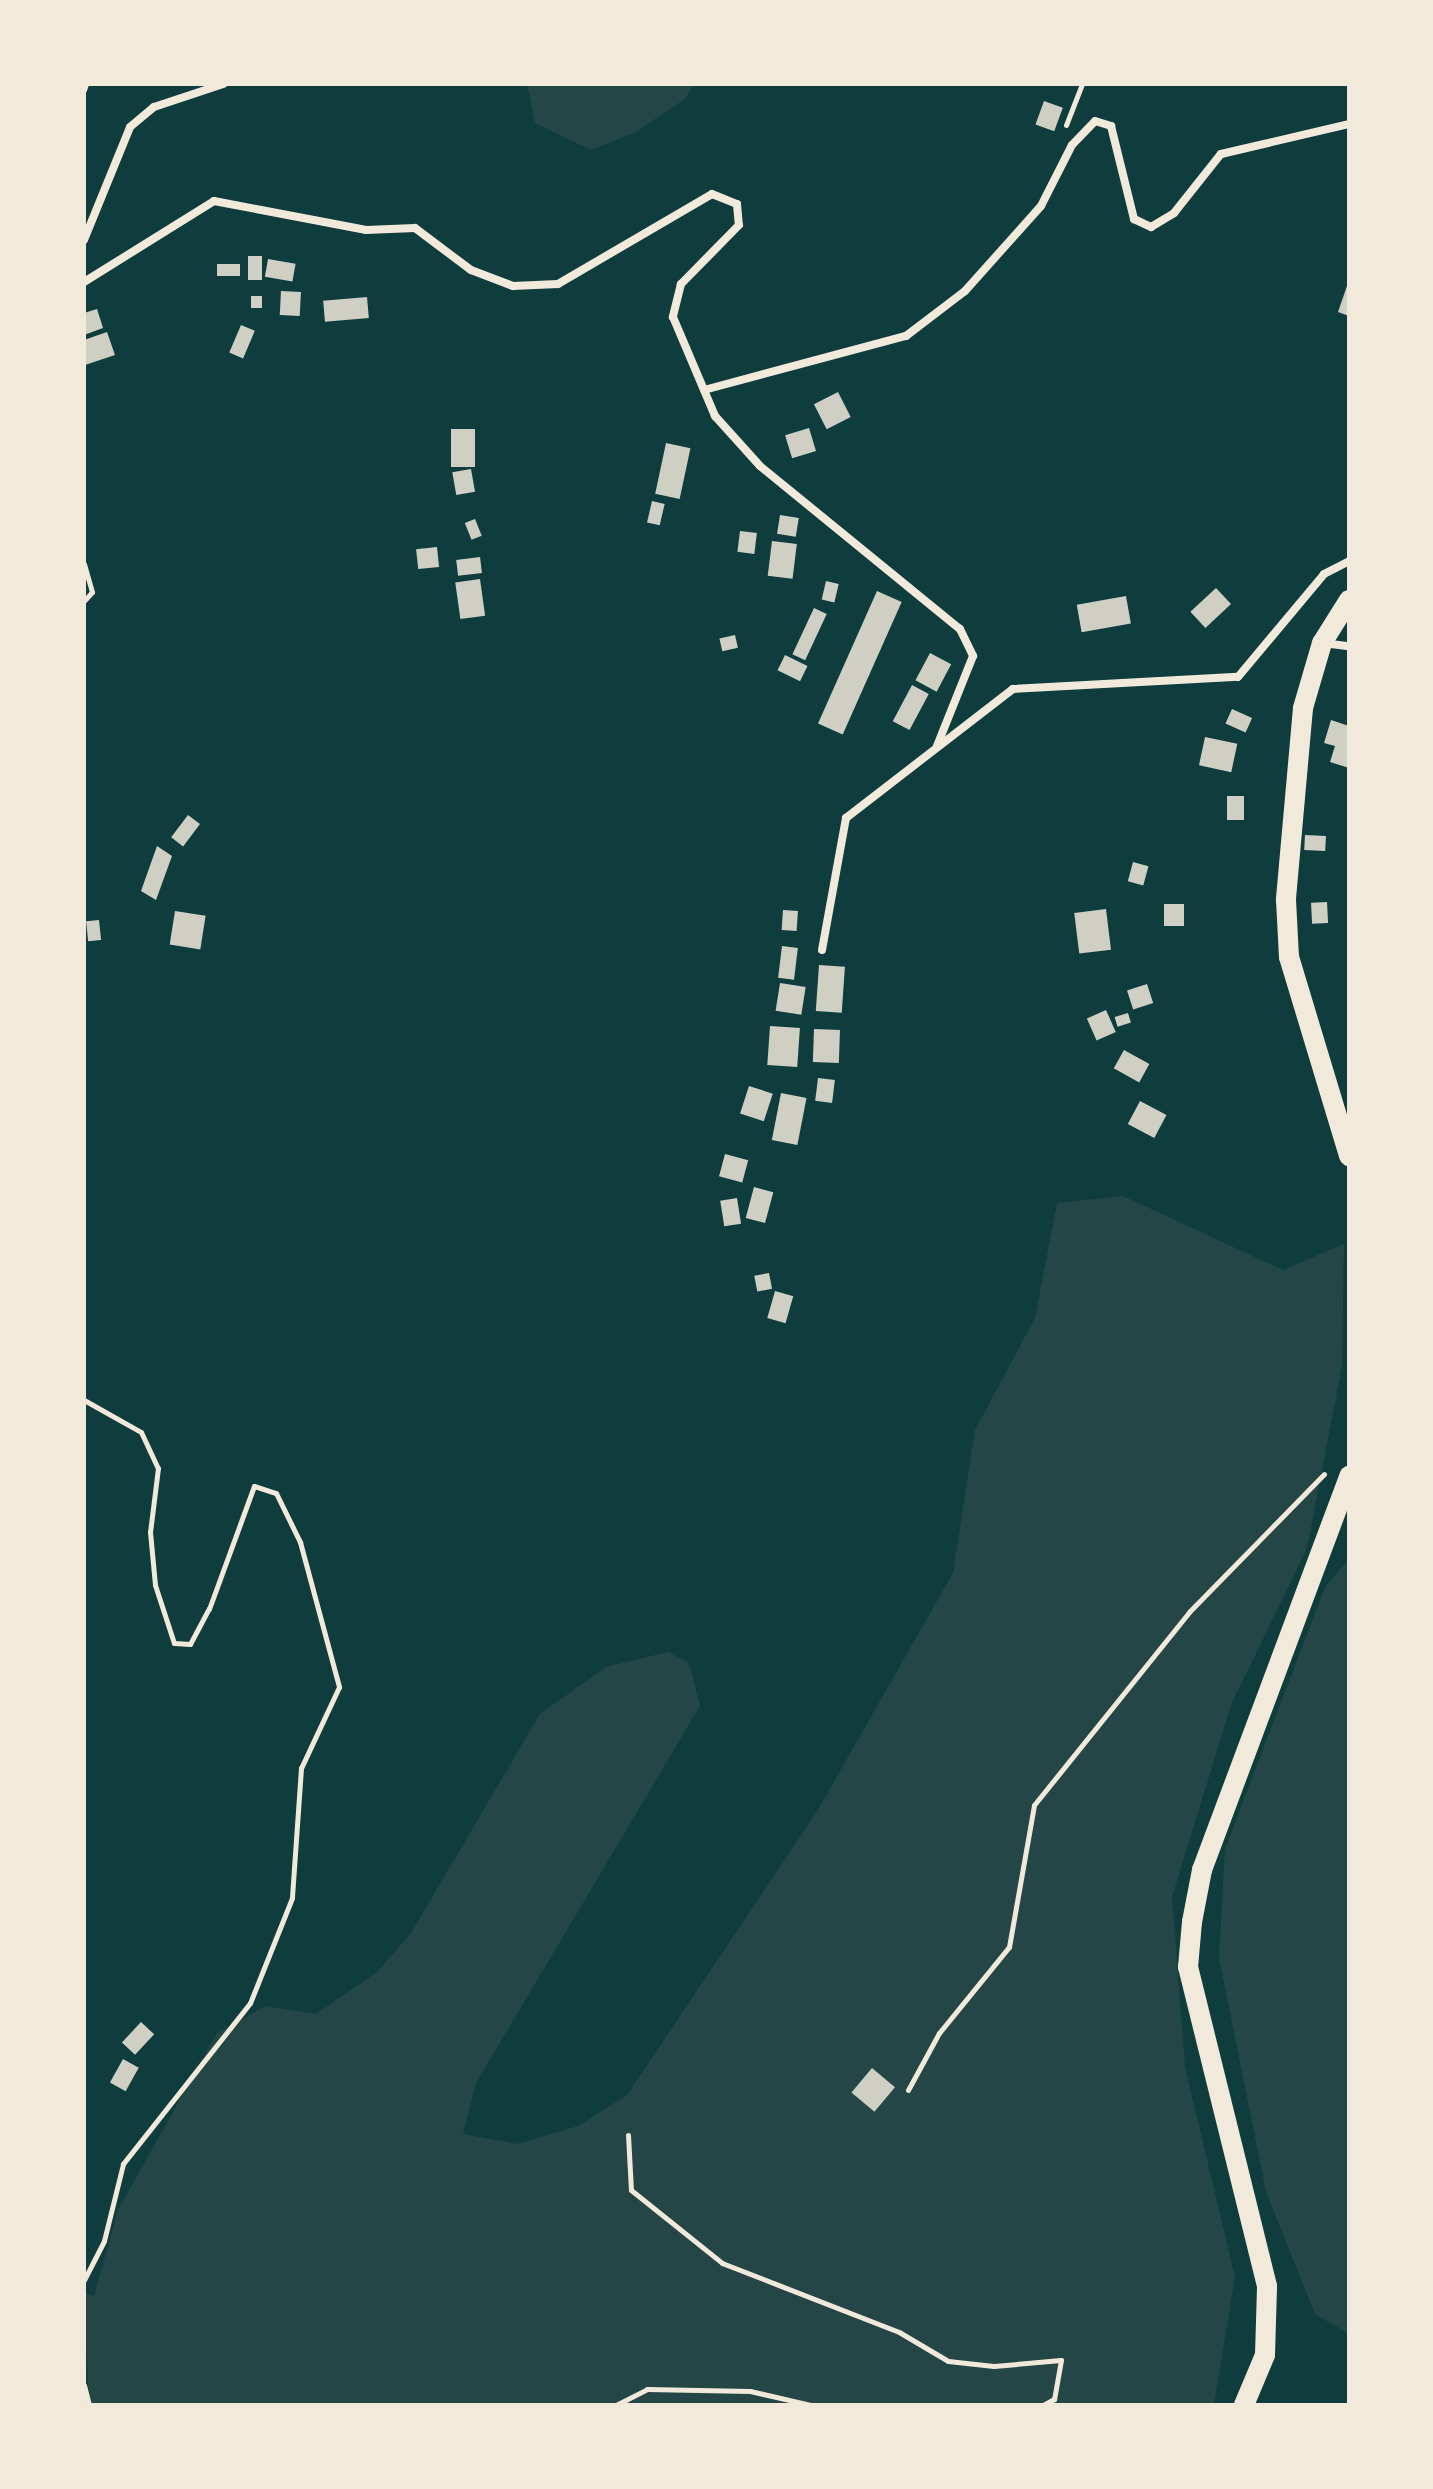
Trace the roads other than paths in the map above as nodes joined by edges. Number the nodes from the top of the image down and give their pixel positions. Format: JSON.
{"nodes":[{"id":1,"x":223,"y":84,"type":"edge"},
{"id":2,"x":1349,"y":124,"type":"edge"},
{"id":3,"x":84,"y":240,"type":"edge"},
{"id":4,"x":84,"y":282,"type":"edge"},
{"id":5,"x":704,"y":390,"type":"junction"},
{"id":6,"x":1349,"y":561,"type":"edge"},
{"id":7,"x":1349,"y":600,"type":"edge"},
{"id":8,"x":1322,"y":643,"type":"junction"},
{"id":9,"x":1349,"y":646,"type":"edge"},
{"id":10,"x":937,"y":746,"type":"junction"},
{"id":11,"x":822,"y":950,"type":"dead end"},
{"id":12,"x":1349,"y":1156,"type":"edge"},
{"id":13,"x":1344,"y":1469,"type":"edge"},
{"id":14,"x":1244,"y":2405,"type":"edge"}],
"edges":[{"from":1,"to":3,"type":"street"},
{"from":2,"to":5,"type":"street"},
{"from":4,"to":5,"type":"street"},
{"from":5,"to":10,"type":"street"},
{"from":6,"to":10,"type":"street"},
{"from":7,"to":8,"type":"main road"},
{"from":8,"to":9,"type":"street"},
{"from":8,"to":12,"type":"main road"},
{"from":10,"to":11,"type":"street"},
{"from":13,"to":14,"type":"main road"}]}
